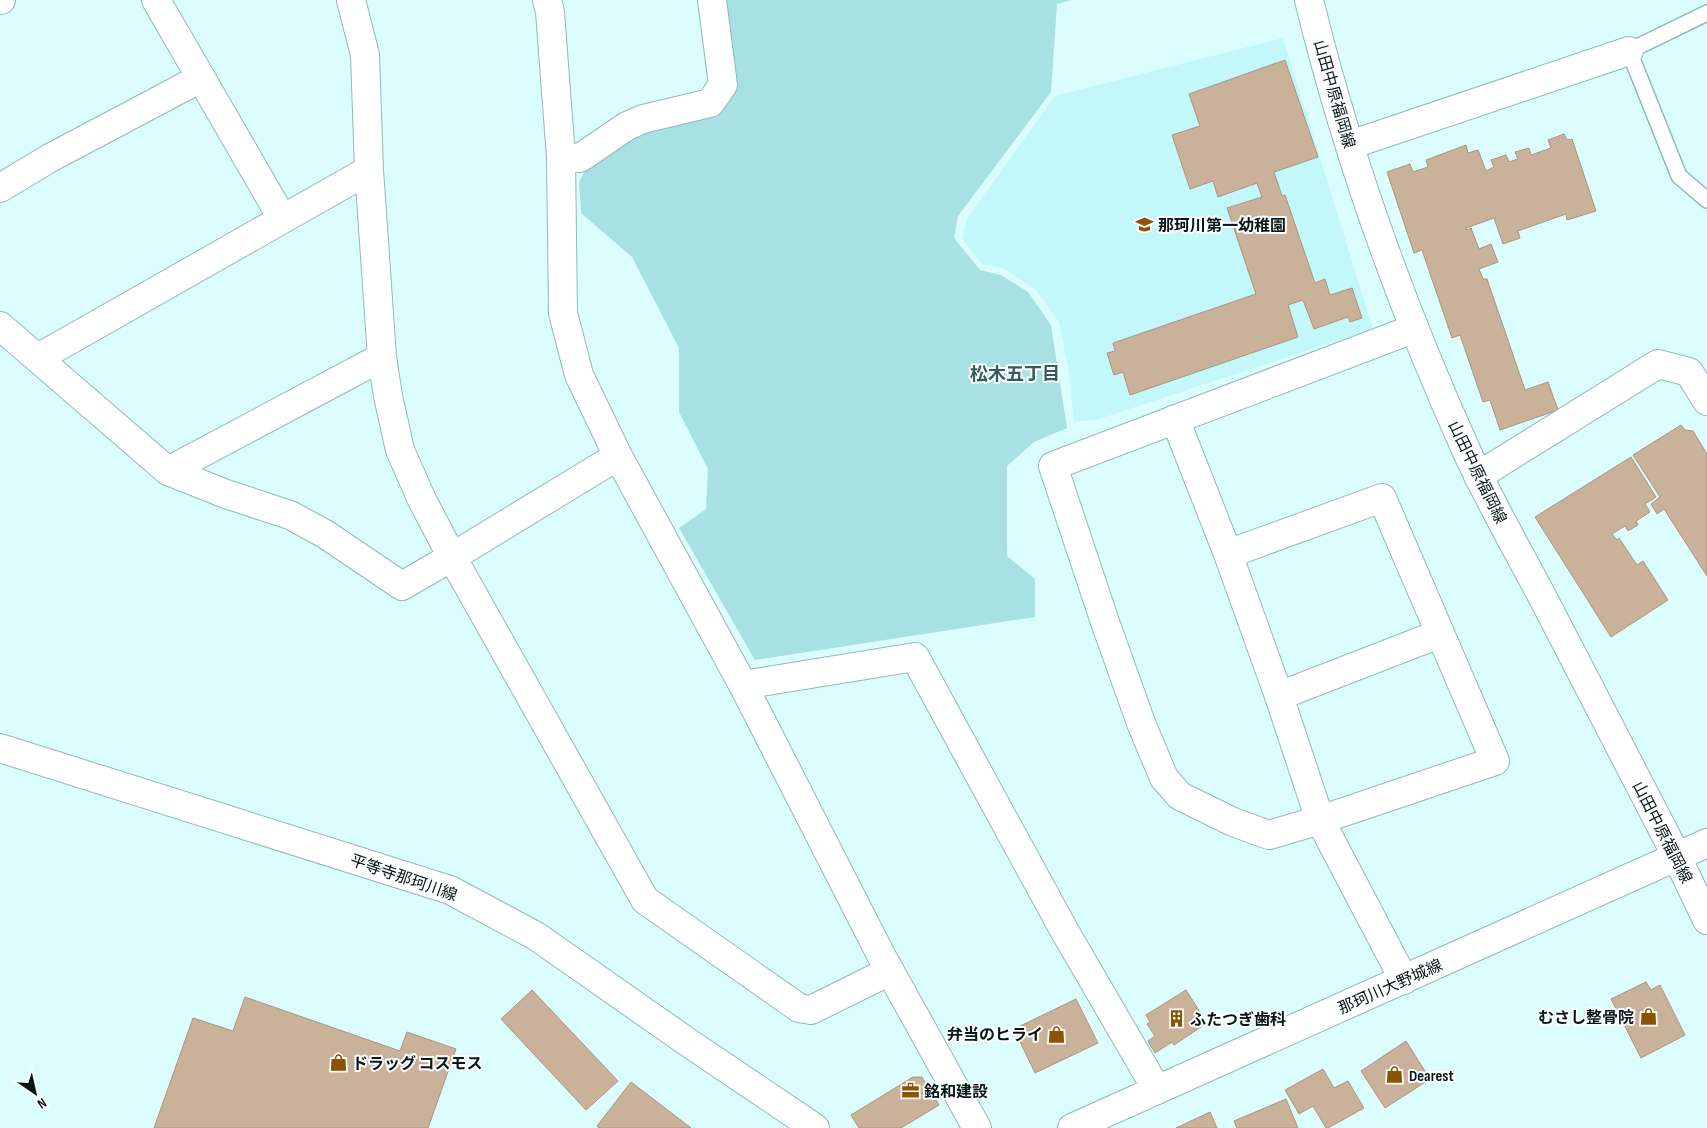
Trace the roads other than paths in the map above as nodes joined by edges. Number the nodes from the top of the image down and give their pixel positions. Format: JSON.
{"nodes":[{"id":1,"x":156,"y":0,"type":"edge"},
{"id":2,"x":352,"y":0,"type":"edge"},
{"id":3,"x":546,"y":0,"type":"edge"},
{"id":4,"x":712,"y":0,"type":"edge"},
{"id":5,"x":1309,"y":0,"type":"edge"},
{"id":6,"x":1702,"y":0,"type":"edge"},
{"id":7,"x":1707,"y":9,"type":"edge"},
{"id":8,"x":1707,"y":12,"type":"edge"},
{"id":9,"x":1629,"y":51,"type":"junction"},
{"id":10,"x":201,"y":78,"type":"junction"},
{"id":11,"x":1350,"y":145,"type":"junction"},
{"id":12,"x":561,"y":157,"type":"junction"},
{"id":13,"x":369,"y":170,"type":"junction"},
{"id":14,"x":0,"y":188,"type":"edge"},
{"id":15,"x":1707,"y":200,"type":"edge"},
{"id":16,"x":282,"y":218,"type":"junction"},
{"id":17,"x":0,"y":326,"type":"edge"},
{"id":18,"x":1413,"y":329,"type":"junction"},
{"id":19,"x":382,"y":357,"type":"junction"},
{"id":20,"x":38,"y":358,"type":"junction"},
{"id":21,"x":1707,"y":401,"type":"edge"},
{"id":22,"x":1175,"y":419,"type":"junction"},
{"id":23,"x":618,"y":456,"type":"junction"},
{"id":24,"x":168,"y":471,"type":"junction"},
{"id":25,"x":1478,"y":476,"type":"junction"},
{"id":26,"x":1228,"y":554,"type":"junction"},
{"id":27,"x":452,"y":557,"type":"junction"},
{"id":28,"x":1439,"y":634,"type":"junction"},
{"id":29,"x":743,"y":685,"type":"junction"},
{"id":30,"x":1279,"y":696,"type":"junction"},
{"id":31,"x":0,"y":748,"type":"edge"},
{"id":32,"x":1320,"y":820,"type":"junction"},
{"id":33,"x":1707,"y":843,"type":"edge"},
{"id":34,"x":1676,"y":857,"type":"junction"},
{"id":35,"x":1707,"y":920,"type":"edge"},
{"id":36,"x":890,"y":971,"type":"junction"},
{"id":37,"x":1404,"y":980,"type":"junction"},
{"id":38,"x":1157,"y":1090,"type":"junction"},
{"id":39,"x":815,"y":1128,"type":"edge"},
{"id":40,"x":977,"y":1128,"type":"edge"},
{"id":41,"x":1072,"y":1128,"type":"edge"}],
"edges":[{"from":1,"to":10,"type":"street"},
{"from":2,"to":13,"type":"street"},
{"from":3,"to":12,"type":"street"},
{"from":4,"to":12,"type":"street"},
{"from":5,"to":11,"type":"street","name":"山田中原福岡線"},
{"from":6,"to":7,"type":"lane"},
{"from":8,"to":9,"type":"lane"},
{"from":9,"to":11,"type":"street"},
{"from":9,"to":15,"type":"lane"},
{"from":10,"to":14,"type":"street"},
{"from":10,"to":16,"type":"street"},
{"from":11,"to":18,"type":"street","name":"山田中原福岡線"},
{"from":12,"to":23,"type":"street"},
{"from":13,"to":16,"type":"street"},
{"from":13,"to":19,"type":"street"},
{"from":16,"to":20,"type":"street"},
{"from":17,"to":20,"type":"street"},
{"from":18,"to":22,"type":"street"},
{"from":18,"to":25,"type":"street","name":"山田中原福岡線"},
{"from":19,"to":24,"type":"street"},
{"from":19,"to":27,"type":"street"},
{"from":20,"to":24,"type":"street"},
{"from":21,"to":25,"type":"street"},
{"from":22,"to":26,"type":"street"},
{"from":22,"to":32,"type":"street"},
{"from":23,"to":27,"type":"street"},
{"from":23,"to":29,"type":"street"},
{"from":24,"to":27,"type":"street"},
{"from":25,"to":34,"type":"street","name":"山田中原福岡線"},
{"from":26,"to":28,"type":"street"},
{"from":26,"to":30,"type":"street"},
{"from":27,"to":36,"type":"street"},
{"from":28,"to":30,"type":"street"},
{"from":28,"to":32,"type":"street"},
{"from":29,"to":36,"type":"street"},
{"from":29,"to":38,"type":"street"},
{"from":30,"to":32,"type":"street"},
{"from":31,"to":39,"type":"street","name":"平等寺那珂川線"},
{"from":32,"to":37,"type":"street"},
{"from":33,"to":34,"type":"street","name":"那珂川大野城線"},
{"from":34,"to":35,"type":"street","name":"山田中原福岡線"},
{"from":34,"to":37,"type":"street","name":"那珂川大野城線"},
{"from":36,"to":40,"type":"street"},
{"from":37,"to":38,"type":"street","name":"那珂川大野城線"},
{"from":38,"to":41,"type":"street","name":"那珂川大野城線"}]}
